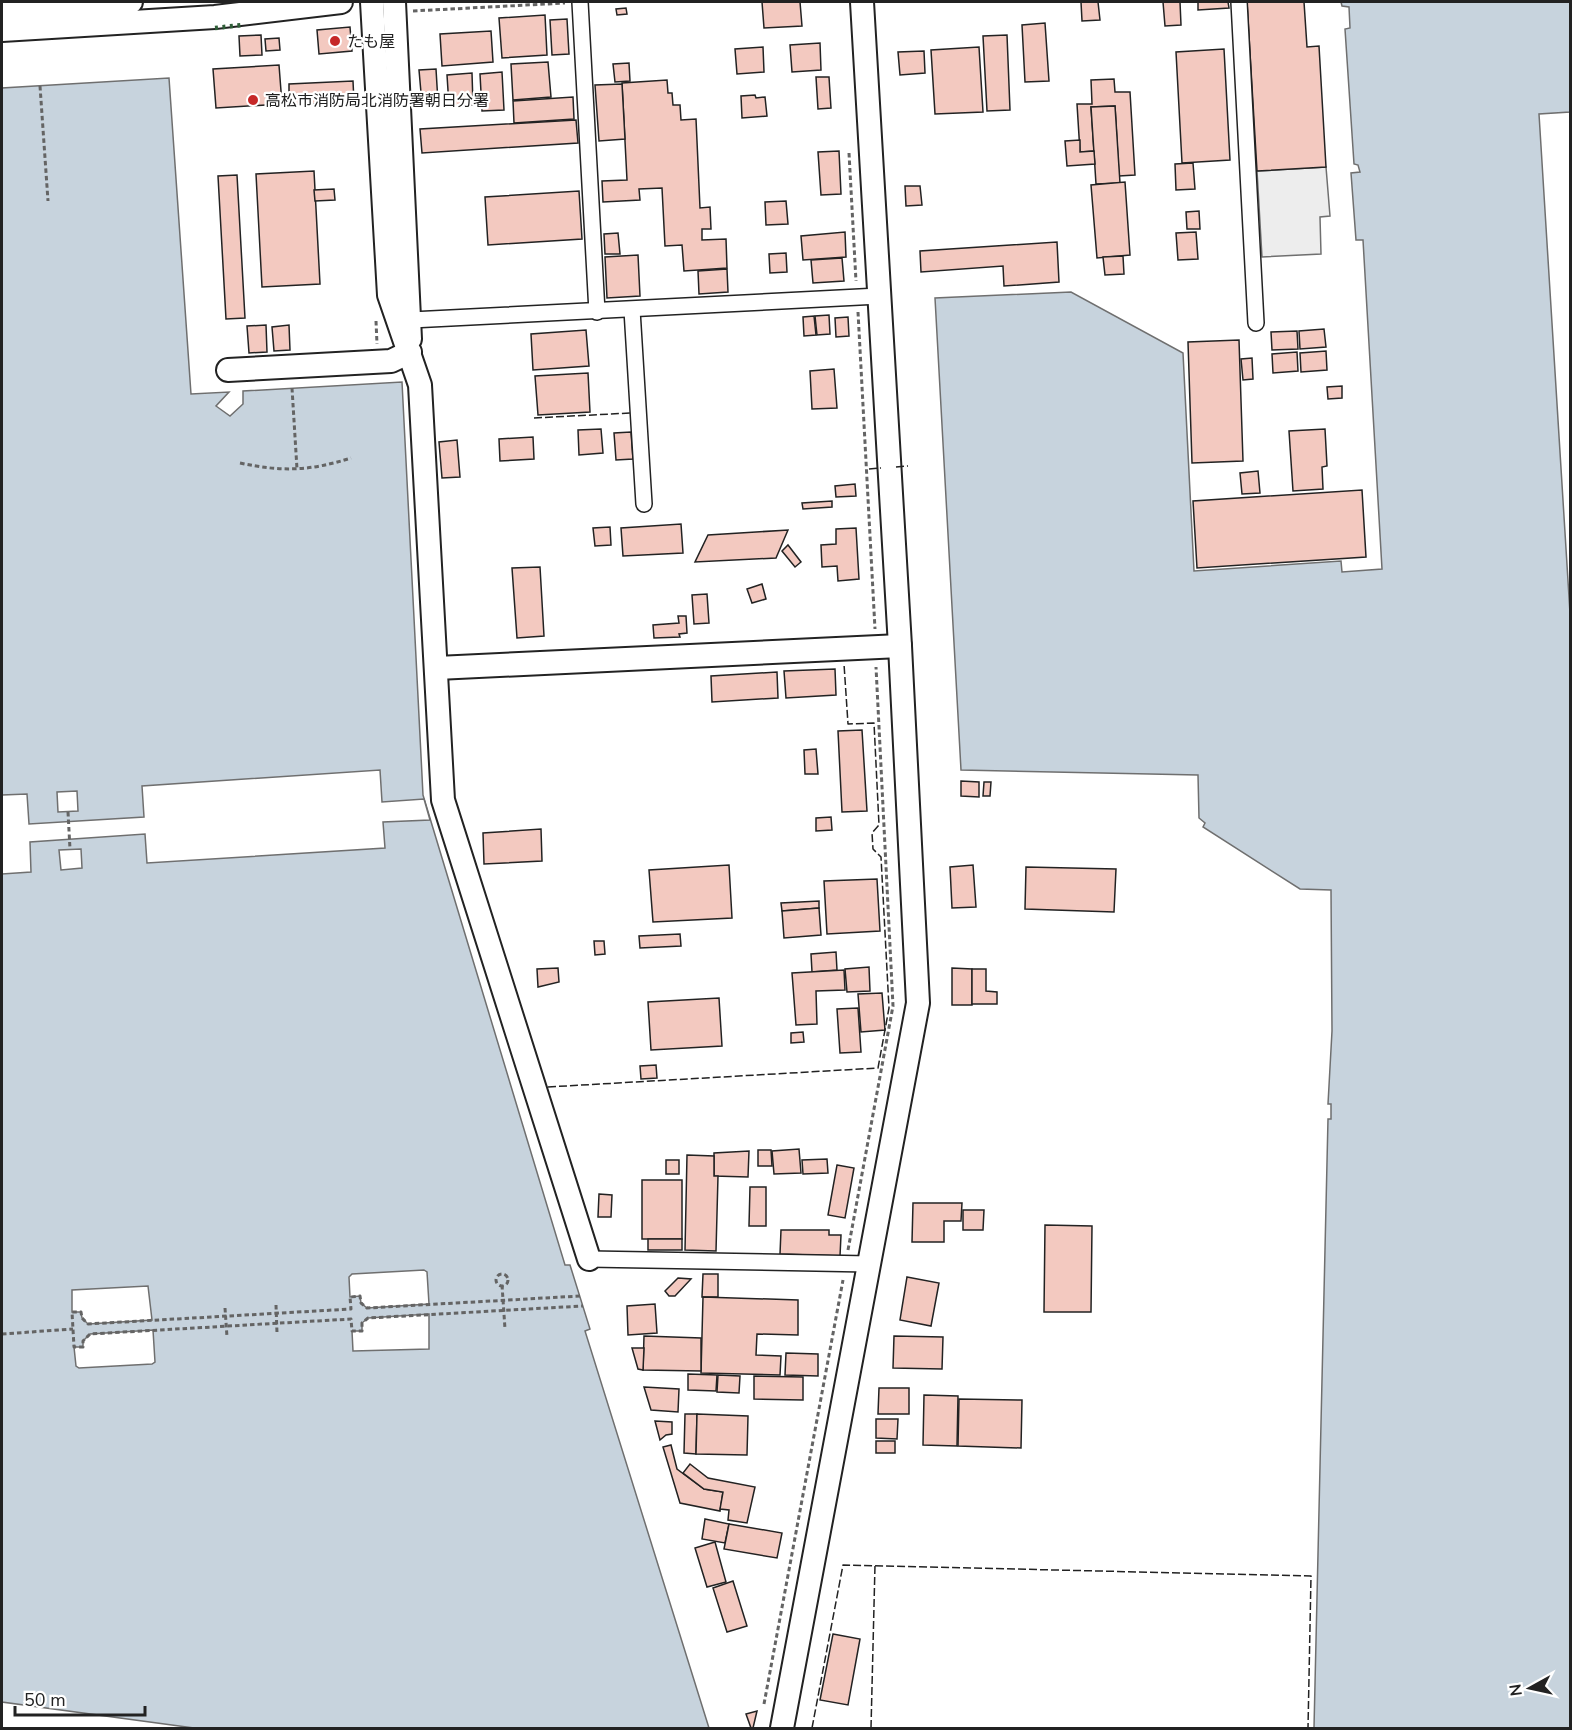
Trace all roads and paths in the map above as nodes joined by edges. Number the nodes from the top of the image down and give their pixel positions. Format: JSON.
{"nodes":[{"id":1,"x":131,"y":2,"type":"edge"},
{"id":2,"x":341,"y":2,"type":"edge"},
{"id":3,"x":372,"y":2,"type":"edge"},
{"id":4,"x":580,"y":2,"type":"edge"},
{"id":5,"x":862,"y":2,"type":"edge"},
{"id":6,"x":1239,"y":2,"type":"edge"},
{"id":7,"x":401,"y":8,"type":"edge"},
{"id":8,"x":2,"y":9,"type":"edge"},
{"id":9,"x":122,"y":9,"type":"edge"},
{"id":10,"x":2,"y":30,"type":"edge"},
{"id":11,"x":40,"y":86,"type":"dead end"},
{"id":12,"x":849,"y":144,"type":"dead end"},
{"id":13,"x":48,"y":201,"type":"dead end"},
{"id":14,"x":879,"y":296,"type":"junction"},
{"id":15,"x":857,"y":297,"type":"junction"},
{"id":16,"x":632,"y":310,"type":"junction"},
{"id":17,"x":597,"y":312,"type":"junction"},
{"id":18,"x":376,"y":315,"type":"dead end"},
{"id":19,"x":411,"y":320,"type":"junction"},
{"id":20,"x":1256,"y":323,"type":"dead end"},
{"id":21,"x":410,"y":352,"type":"junction"},
{"id":22,"x":378,"y":361,"type":"junction"},
{"id":23,"x":228,"y":370,"type":"dead end"},
{"id":24,"x":291,"y":388,"type":"dead end"},
{"id":25,"x":351,"y":458,"type":"dead end"},
{"id":26,"x":240,"y":463,"type":"dead end"},
{"id":27,"x":297,"y":469,"type":"junction"},
{"id":28,"x":644,"y":504,"type":"dead end"},
{"id":29,"x":875,"y":633,"type":"dead end"},
{"id":30,"x":900,"y":646,"type":"junction"},
{"id":31,"x":876,"y":664,"type":"dead end"},
{"id":32,"x":437,"y":668,"type":"junction"},
{"id":33,"x":68,"y":812,"type":"dead end"},
{"id":34,"x":70,"y":849,"type":"dead end"},
{"id":35,"x":589,"y":1259,"type":"joint"},
{"id":36,"x":846,"y":1264,"type":"junction"},
{"id":37,"x":870,"y":1264,"type":"junction"},
{"id":38,"x":502,"y":1285,"type":"junction"},
{"id":39,"x":580,"y":1296,"type":"dead end"},
{"id":40,"x":503,"y":1300,"type":"junction"},
{"id":41,"x":276,"y":1305,"type":"dead end"},
{"id":42,"x":583,"y":1306,"type":"dead end"},
{"id":43,"x":225,"y":1308,"type":"dead end"},
{"id":44,"x":503,"y":1310,"type":"junction"},
{"id":45,"x":276,"y":1313,"type":"junction"},
{"id":46,"x":226,"y":1316,"type":"junction"},
{"id":47,"x":277,"y":1323,"type":"junction"},
{"id":48,"x":227,"y":1326,"type":"junction"},
{"id":49,"x":73,"y":1329,"type":"junction"},
{"id":50,"x":505,"y":1329,"type":"dead end"},
{"id":51,"x":277,"y":1333,"type":"dead end"},
{"id":52,"x":2,"y":1334,"type":"edge"},
{"id":53,"x":227,"y":1337,"type":"dead end"},
{"id":54,"x":764,"y":1706,"type":"dead end"},
{"id":55,"x":782,"y":1728,"type":"edge"}],
"edges":[{"from":1,"to":9,"type":"street"},
{"from":2,"to":9,"type":"street"},
{"from":3,"to":21,"type":"street"},
{"from":4,"to":7,"type":"path"},
{"from":4,"to":17,"type":"street"},
{"from":5,"to":14,"type":"street"},
{"from":6,"to":20,"type":"street"},
{"from":7,"to":19,"type":"street"},
{"from":8,"to":9,"type":"street"},
{"from":9,"to":10,"type":"street"},
{"from":11,"to":13,"type":"path"},
{"from":12,"to":15,"type":"path"},
{"from":14,"to":15,"type":"street"},
{"from":14,"to":30,"type":"street"},
{"from":15,"to":16,"type":"street"},
{"from":15,"to":29,"type":"path"},
{"from":16,"to":17,"type":"street"},
{"from":16,"to":28,"type":"street"},
{"from":17,"to":19,"type":"street"},
{"from":18,"to":22,"type":"path"},
{"from":19,"to":21,"type":"street"},
{"from":21,"to":22,"type":"street"},
{"from":21,"to":32,"type":"street"},
{"from":22,"to":23,"type":"street"},
{"from":24,"to":27,"type":"path"},
{"from":25,"to":27,"type":"path"},
{"from":26,"to":27,"type":"path"},
{"from":30,"to":32,"type":"street"},
{"from":30,"to":37,"type":"street"},
{"from":31,"to":36,"type":"path"},
{"from":32,"to":35,"type":"street"},
{"from":33,"to":34,"type":"path"},
{"from":35,"to":36,"type":"street"},
{"from":36,"to":37,"type":"street"},
{"from":36,"to":54,"type":"path"},
{"from":37,"to":55,"type":"street"},
{"from":38,"to":38,"type":"path"},
{"from":38,"to":40,"type":"path"},
{"from":39,"to":40,"type":"path"},
{"from":40,"to":44,"type":"path"},
{"from":40,"to":45,"type":"path"},
{"from":41,"to":45,"type":"path"},
{"from":42,"to":44,"type":"path"},
{"from":43,"to":46,"type":"path"},
{"from":44,"to":47,"type":"path"},
{"from":44,"to":50,"type":"path"},
{"from":45,"to":46,"type":"path"},
{"from":45,"to":47,"type":"path"},
{"from":46,"to":48,"type":"path"},
{"from":46,"to":49,"type":"path"},
{"from":47,"to":48,"type":"path"},
{"from":47,"to":51,"type":"path"},
{"from":48,"to":49,"type":"path"},
{"from":48,"to":53,"type":"path"},
{"from":49,"to":52,"type":"path"}]}
